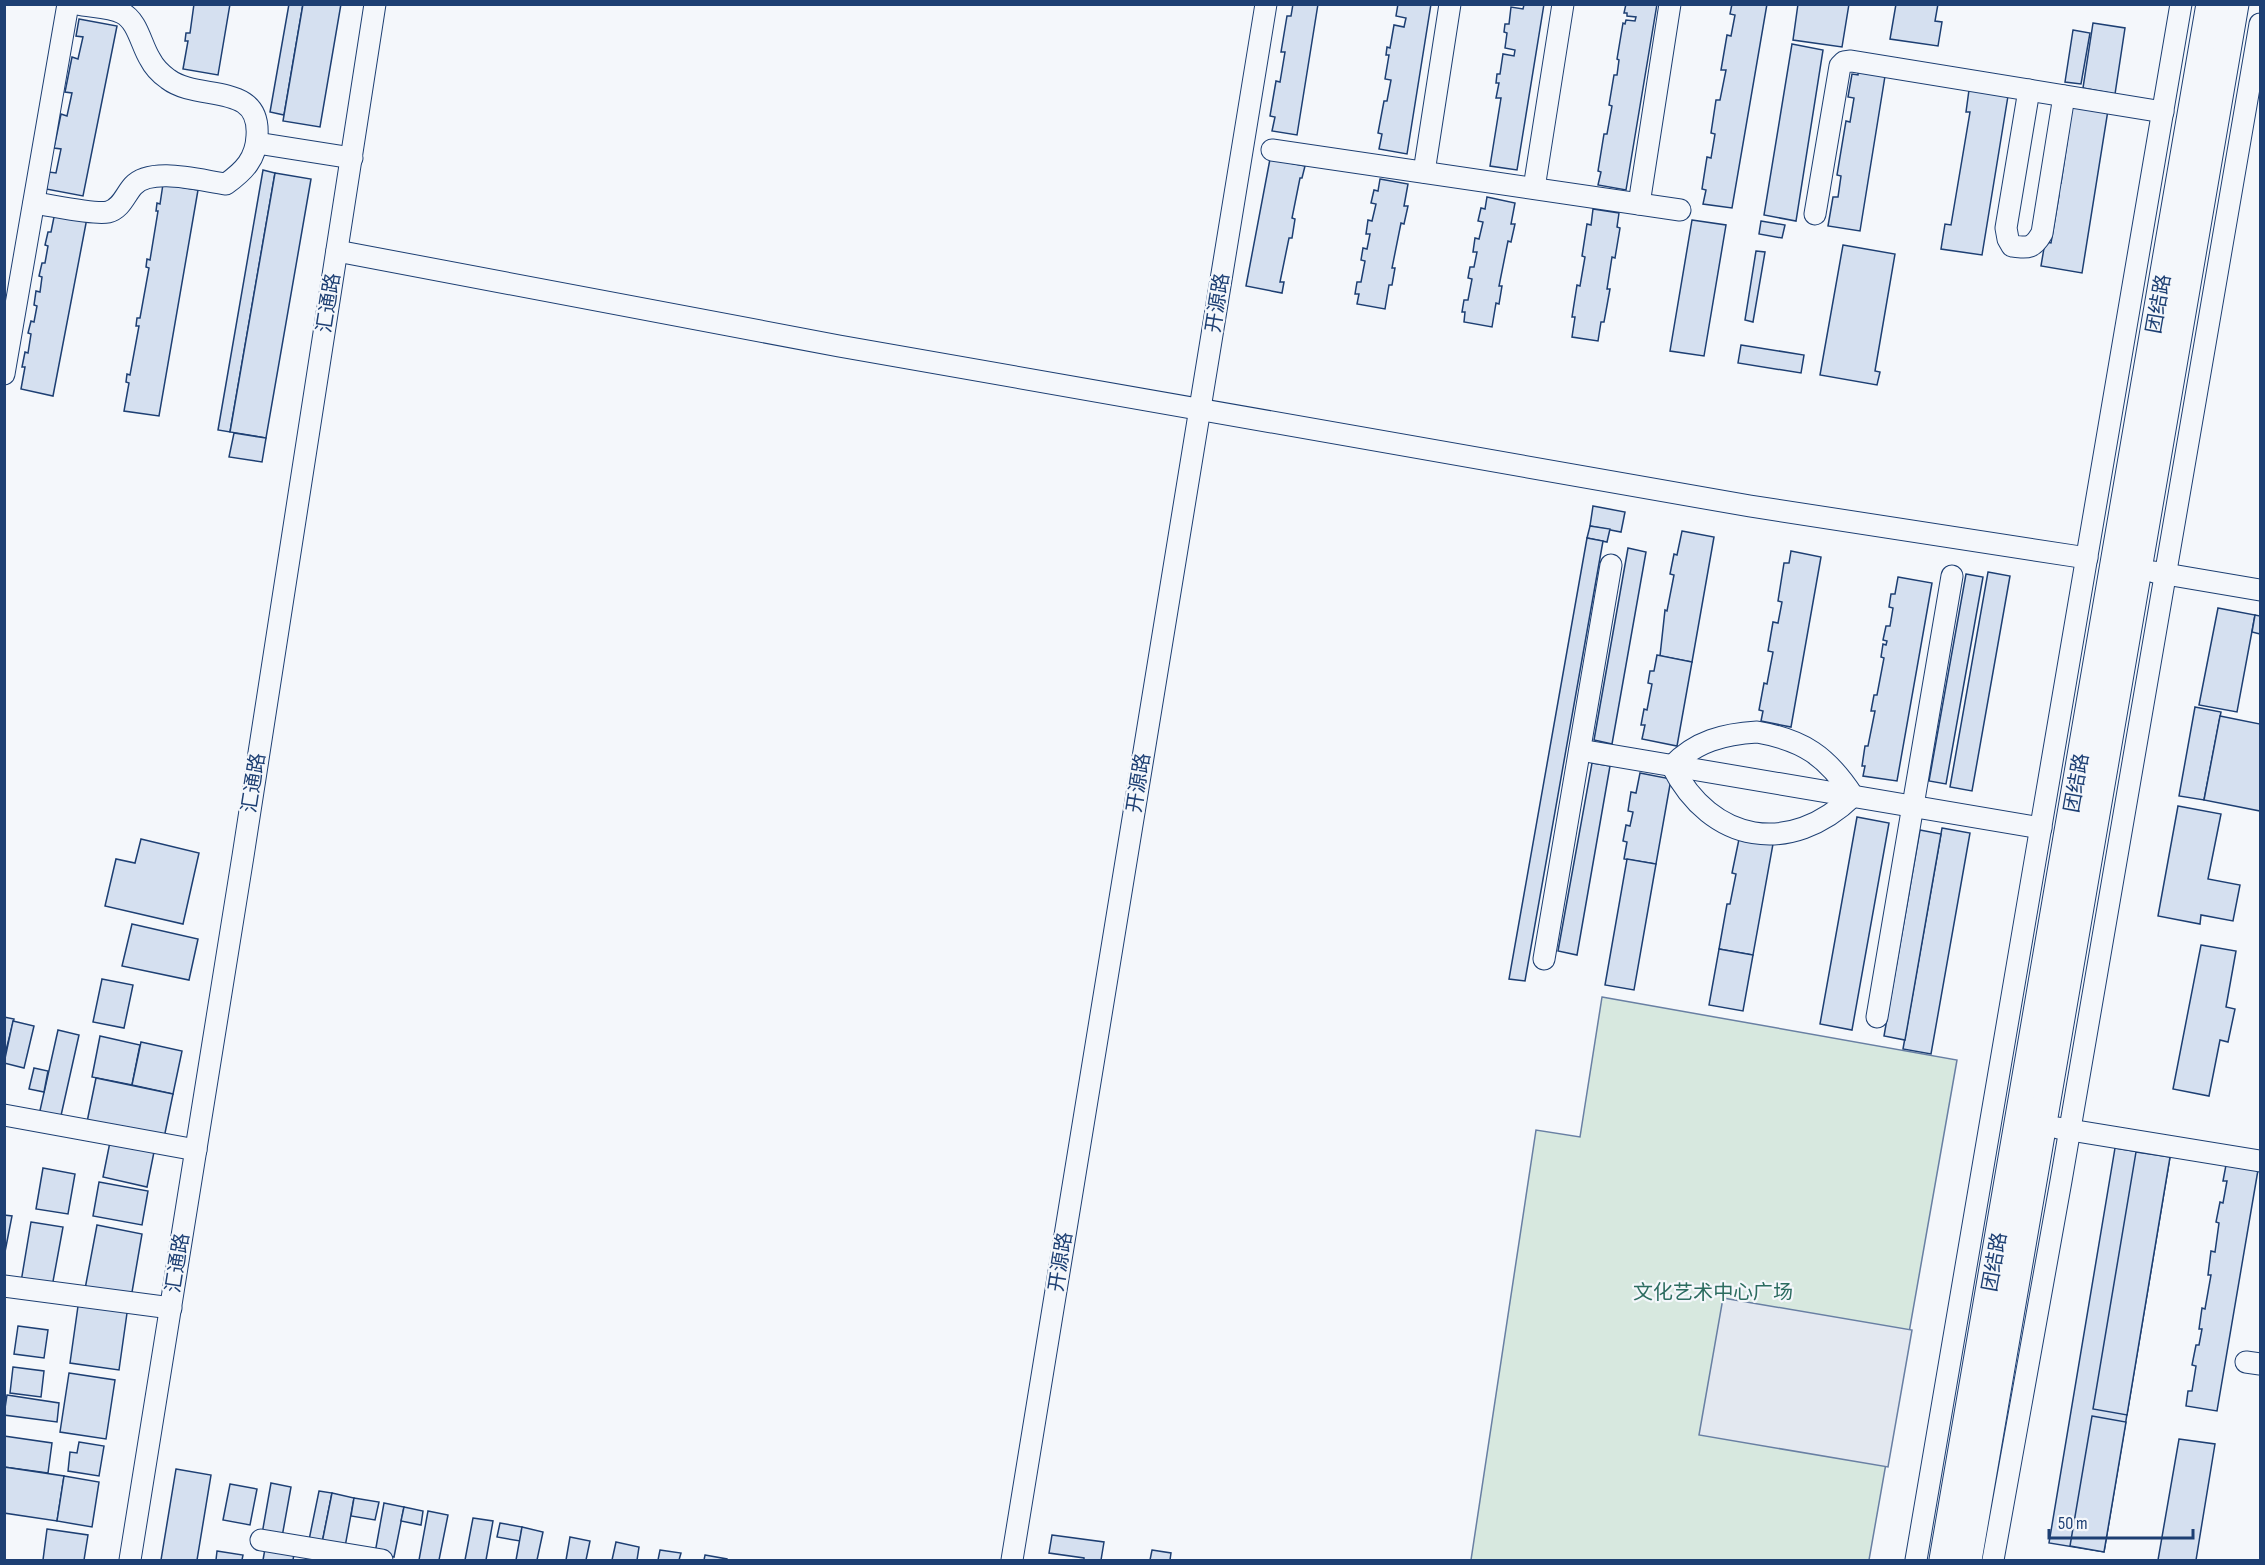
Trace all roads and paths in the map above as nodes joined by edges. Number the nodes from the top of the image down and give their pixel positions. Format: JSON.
{"nodes":[{"id":1,"x":68,"y":4,"type":"edge"},
{"id":2,"x":77,"y":4,"type":"edge"},
{"id":3,"x":375,"y":4,"type":"edge"},
{"id":4,"x":1266,"y":4,"type":"edge"},
{"id":5,"x":1450,"y":4,"type":"edge"},
{"id":6,"x":1563,"y":4,"type":"edge"},
{"id":7,"x":1670,"y":4,"type":"edge"},
{"id":8,"x":2181,"y":4,"type":"edge"},
{"id":9,"x":2210,"y":4,"type":"edge"},
{"id":10,"x":2235,"y":4,"type":"edge"},
{"id":11,"x":2260,"y":24,"type":"edge"},
{"id":12,"x":2029,"y":90,"type":"junction"},
{"id":13,"x":2064,"y":96,"type":"junction"},
{"id":14,"x":2163,"y":112,"type":"junction"},
{"id":15,"x":257,"y":143,"type":"junction"},
{"id":16,"x":1272,"y":150,"type":"dead end"},
{"id":17,"x":352,"y":158,"type":"junction"},
{"id":18,"x":1424,"y":172,"type":"junction"},
{"id":19,"x":1534,"y":188,"type":"junction"},
{"id":20,"x":34,"y":203,"type":"junction"},
{"id":21,"x":1639,"y":204,"type":"junction"},
{"id":22,"x":1680,"y":210,"type":"dead end"},
{"id":23,"x":1815,"y":214,"type":"dead end"},
{"id":24,"x":337,"y":251,"type":"junction"},
{"id":25,"x":4,"y":374,"type":"edge"},
{"id":26,"x":1200,"y":409,"type":"junction"},
{"id":27,"x":2087,"y":558,"type":"junction"},
{"id":28,"x":1611,"y":565,"type":"dead end"},
{"id":29,"x":2138,"y":569,"type":"junction"},
{"id":30,"x":2166,"y":574,"type":"junction"},
{"id":31,"x":1952,"y":576,"type":"dead end"},
{"id":32,"x":2260,"y":590,"type":"edge"},
{"id":33,"x":1580,"y":750,"type":"junction"},
{"id":34,"x":1672,"y":765,"type":"junction"},
{"id":35,"x":1852,"y":796,"type":"junction"},
{"id":36,"x":1913,"y":806,"type":"junction"},
{"id":37,"x":2041,"y":828,"type":"junction"},
{"id":38,"x":1544,"y":959,"type":"dead end"},
{"id":39,"x":1877,"y":1017,"type":"dead end"},
{"id":40,"x":4,"y":1115,"type":"edge"},
{"id":41,"x":2043,"y":1125,"type":"junction"},
{"id":42,"x":2070,"y":1130,"type":"junction"},
{"id":43,"x":196,"y":1150,"type":"junction"},
{"id":44,"x":2260,"y":1161,"type":"edge"},
{"id":45,"x":4,"y":1286,"type":"edge"},
{"id":46,"x":171,"y":1308,"type":"junction"},
{"id":47,"x":261,"y":1540,"type":"dead end"},
{"id":48,"x":130,"y":1560,"type":"edge"},
{"id":49,"x":382,"y":1560,"type":"edge"},
{"id":50,"x":1012,"y":1560,"type":"edge"},
{"id":51,"x":1916,"y":1560,"type":"edge"},
{"id":52,"x":1943,"y":1560,"type":"edge"},
{"id":53,"x":1968,"y":1560,"type":"edge"},
{"id":54,"x":1993,"y":1560,"type":"edge"}],
"edges":[{"from":1,"to":20,"type":"street"},
{"from":2,"to":15,"type":"street"},
{"from":3,"to":17,"type":"street","name":"汇通路"},
{"from":4,"to":26,"type":"street","name":"开源路"},
{"from":5,"to":18,"type":"street"},
{"from":6,"to":19,"type":"street"},
{"from":7,"to":21,"type":"street"},
{"from":8,"to":14,"type":"street"},
{"from":9,"to":52,"type":"main road","name":"团结路"},
{"from":10,"to":29,"type":"main road","name":"团结路"},
{"from":11,"to":30,"type":"street"},
{"from":12,"to":13,"type":"street"},
{"from":12,"to":13,"type":"street"},
{"from":12,"to":23,"type":"street"},
{"from":13,"to":14,"type":"street"},
{"from":14,"to":27,"type":"street"},
{"from":15,"to":17,"type":"street"},
{"from":15,"to":20,"type":"street"},
{"from":16,"to":18,"type":"street"},
{"from":17,"to":24,"type":"street","name":"汇通路"},
{"from":18,"to":19,"type":"street"},
{"from":19,"to":21,"type":"street"},
{"from":20,"to":25,"type":"street"},
{"from":21,"to":22,"type":"street"},
{"from":24,"to":26,"type":"street"},
{"from":24,"to":43,"type":"street","name":"汇通路"},
{"from":26,"to":27,"type":"street"},
{"from":26,"to":50,"type":"street","name":"开源路"},
{"from":27,"to":37,"type":"street"},
{"from":28,"to":33,"type":"street"},
{"from":29,"to":30,"type":"street"},
{"from":29,"to":41,"type":"main road","name":"团结路"},
{"from":30,"to":32,"type":"street"},
{"from":30,"to":42,"type":"street"},
{"from":31,"to":36,"type":"street"},
{"from":33,"to":34,"type":"street"},
{"from":33,"to":38,"type":"street"},
{"from":34,"to":35,"type":"street"},
{"from":34,"to":35,"type":"street"},
{"from":34,"to":35,"type":"street"},
{"from":35,"to":36,"type":"street"},
{"from":36,"to":37,"type":"street"},
{"from":36,"to":39,"type":"street"},
{"from":37,"to":51,"type":"street"},
{"from":40,"to":43,"type":"street"},
{"from":41,"to":42,"type":"street"},
{"from":41,"to":53,"type":"main road","name":"团结路"},
{"from":42,"to":44,"type":"street"},
{"from":42,"to":54,"type":"street"},
{"from":43,"to":46,"type":"street","name":"汇通路"},
{"from":45,"to":46,"type":"street"},
{"from":46,"to":48,"type":"street","name":"汇通路"},
{"from":47,"to":49,"type":"street"}]}
